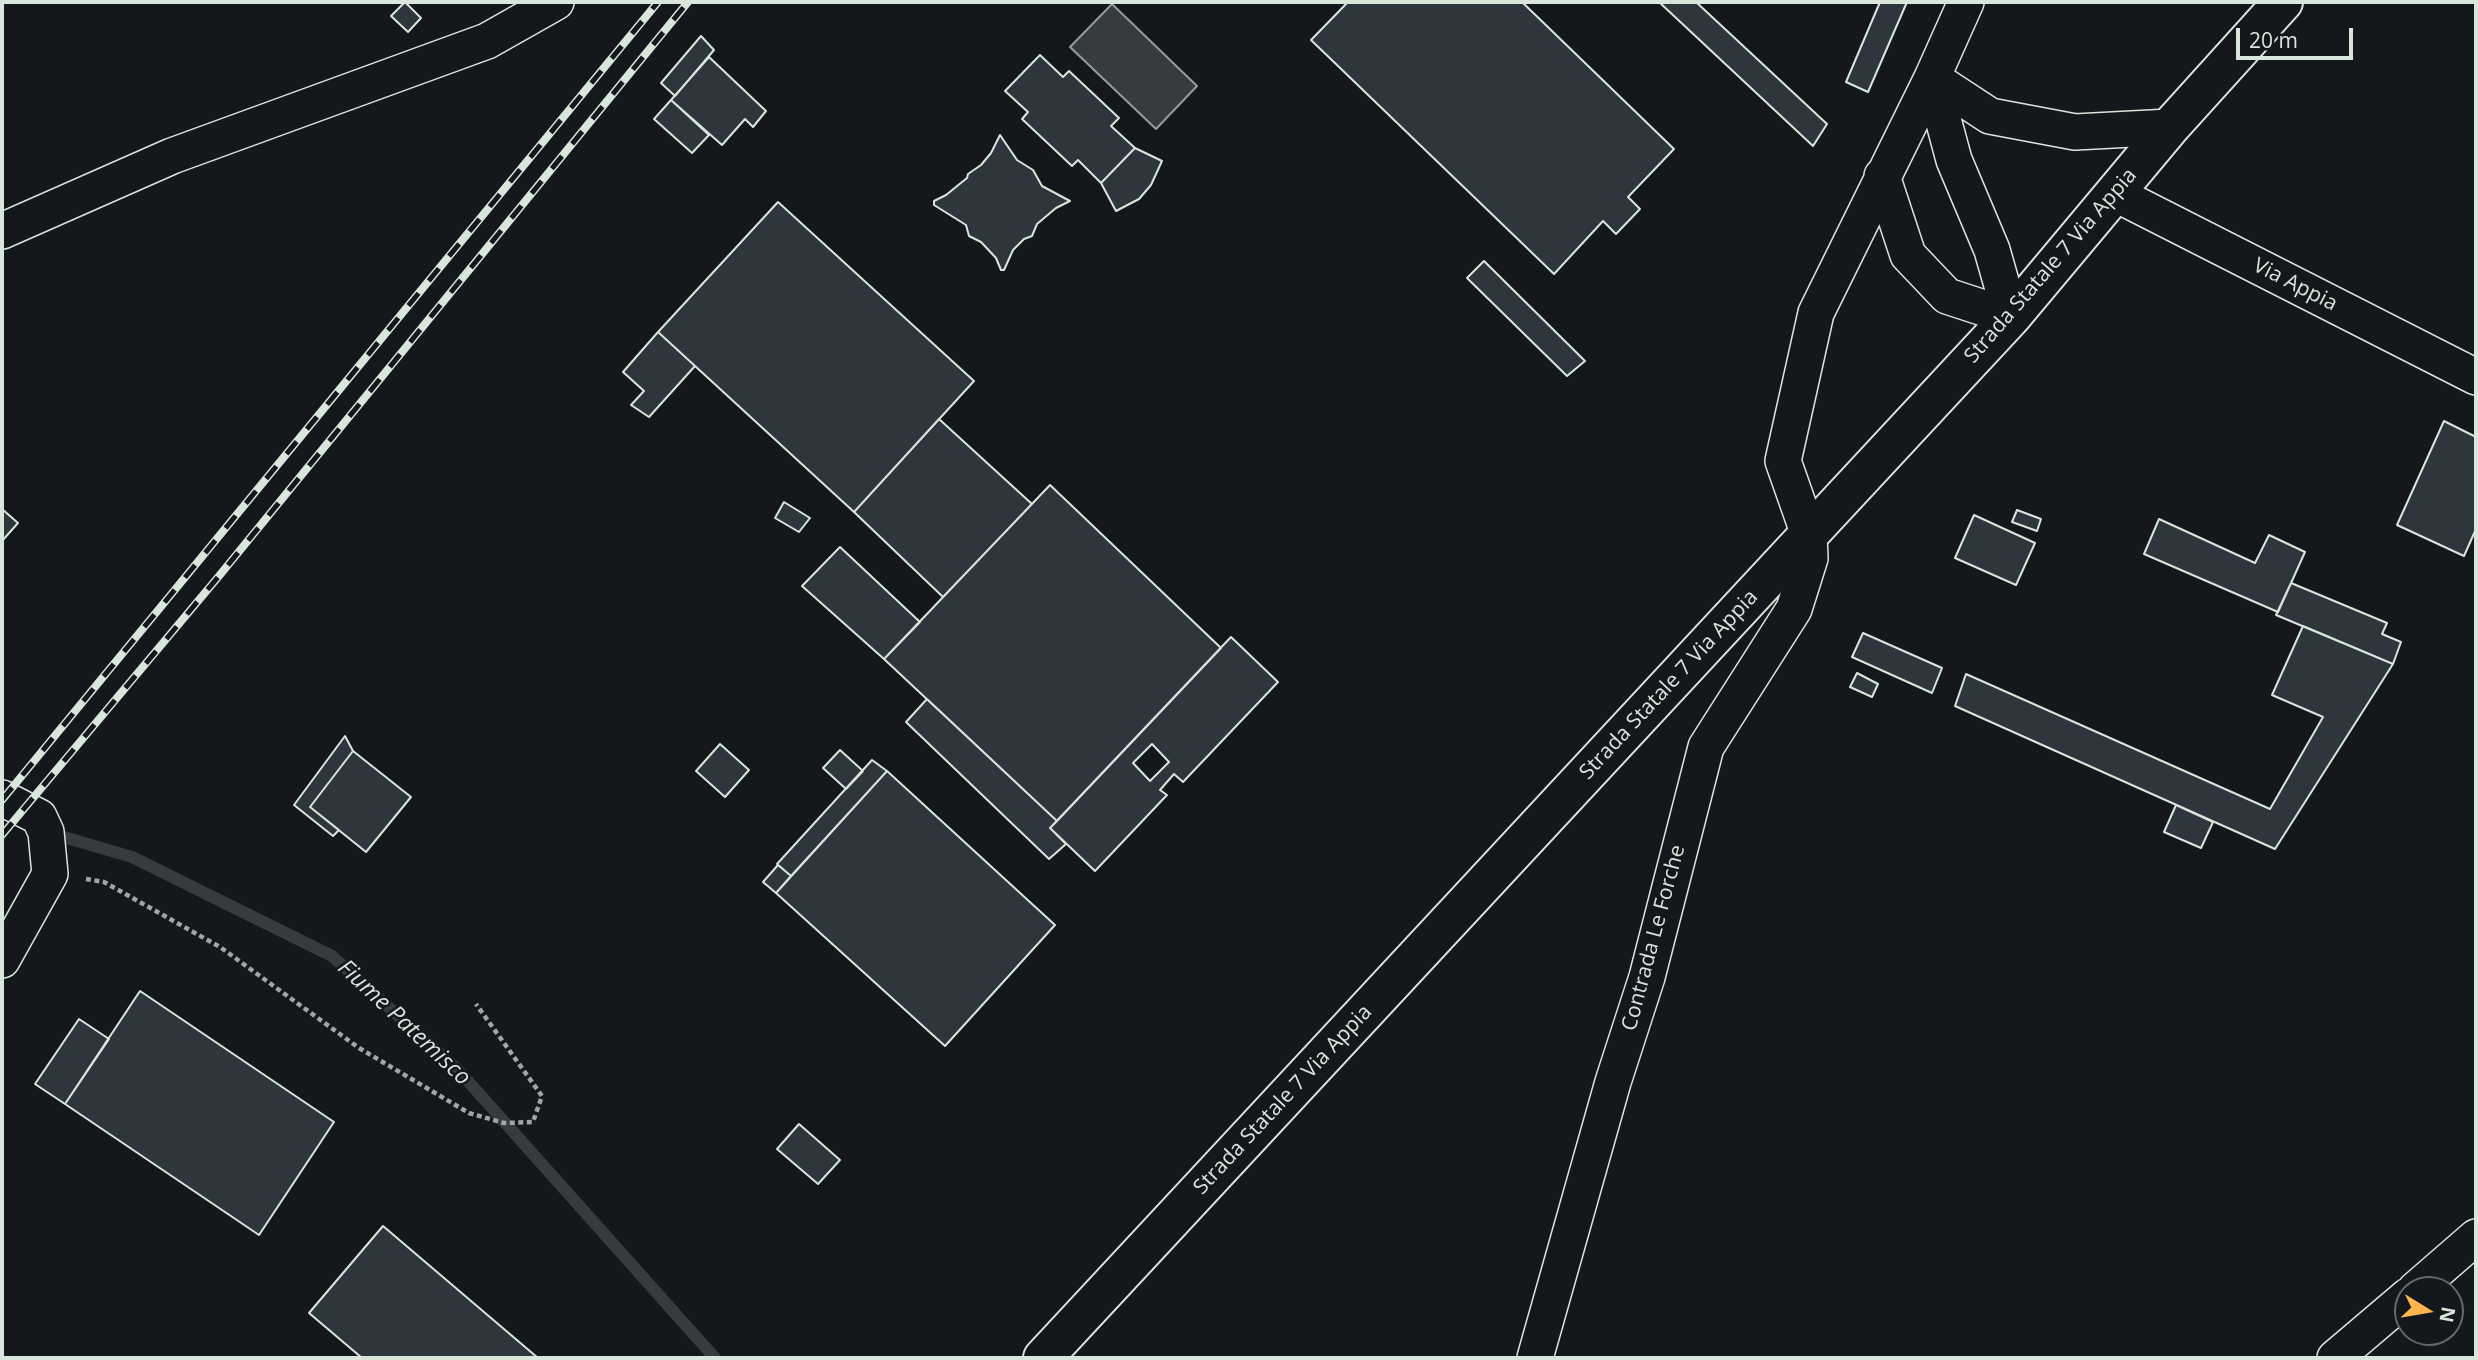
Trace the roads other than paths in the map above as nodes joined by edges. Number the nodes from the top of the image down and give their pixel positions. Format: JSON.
{"nodes":[{"id":1,"x":556,"y":2,"type":"edge"},
{"id":2,"x":1966,"y":2,"type":"edge"},
{"id":3,"x":2283,"y":2,"type":"edge"},
{"id":4,"x":1932,"y":79,"type":"junction"},
{"id":5,"x":2170,"y":127,"type":"junction"},
{"id":6,"x":1882,"y":176,"type":"junction"},
{"id":7,"x":2114,"y":193,"type":"junction"},
{"id":8,"x":2,"y":231,"type":"edge"},
{"id":9,"x":2011,"y":317,"type":"junction"},
{"id":10,"x":2476,"y":377,"type":"edge"},
{"id":11,"x":1809,"y":536,"type":"junction"},
{"id":12,"x":2,"y":798,"type":"edge"},
{"id":13,"x":2,"y":960,"type":"edge"},
{"id":14,"x":2476,"y":1237,"type":"edge"},
{"id":15,"x":2431,"y":1276,"type":"edge"},
{"id":16,"x":2394,"y":1308,"type":"edge"},
{"id":17,"x":1043,"y":1358,"type":"edge"},
{"id":18,"x":1535,"y":1358,"type":"edge"},
{"id":19,"x":2336,"y":1358,"type":"edge"}],
"edges":[{"from":1,"to":8,"type":"street"},
{"from":2,"to":4,"type":"street"},
{"from":3,"to":5,"type":"main road","name":"Strada Statale 7 Via Appia"},
{"from":4,"to":5,"type":"street"},
{"from":4,"to":6,"type":"street"},
{"from":4,"to":9,"type":"street"},
{"from":5,"to":7,"type":"main road","name":"Strada Statale 7 Via Appia"},
{"from":6,"to":9,"type":"street"},
{"from":6,"to":11,"type":"street"},
{"from":7,"to":9,"type":"main road","name":"Strada Statale 7 Via Appia"},
{"from":7,"to":10,"type":"street","name":"Via Appia"},
{"from":9,"to":11,"type":"main road","name":"Strada Statale 7 Via Appia"},
{"from":11,"to":17,"type":"main road","name":"Strada Statale 7 Via Appia"},
{"from":11,"to":18,"type":"street","name":"Contrada Le Forche"},
{"from":12,"to":13,"type":"street"},
{"from":14,"to":15,"type":"street"},
{"from":16,"to":19,"type":"street"}]}
